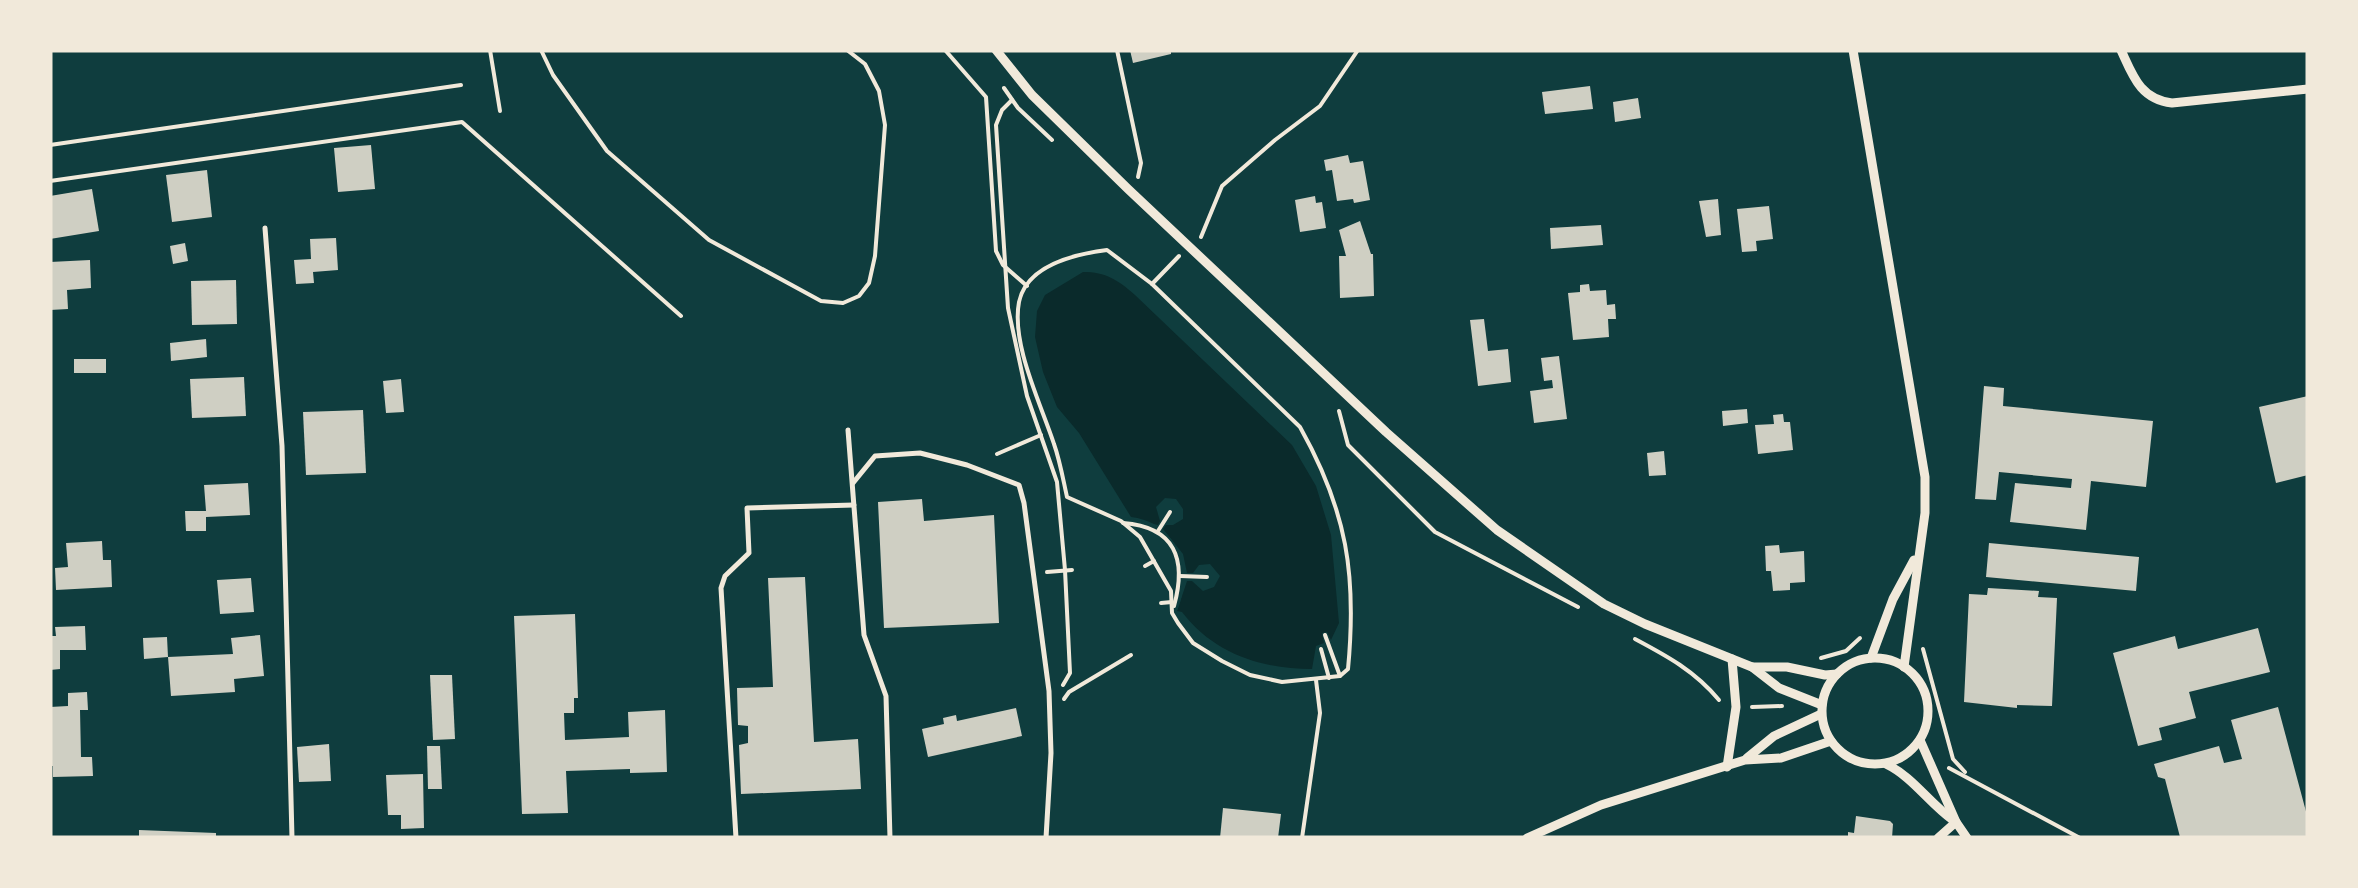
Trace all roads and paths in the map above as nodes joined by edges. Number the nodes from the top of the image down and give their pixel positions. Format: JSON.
{"nodes":[{"id":1,"x":490,"y":50,"type":"edge"},
{"id":2,"x":541,"y":50,"type":"edge"},
{"id":3,"x":847,"y":50,"type":"edge"},
{"id":4,"x":945,"y":50,"type":"edge"},
{"id":5,"x":996,"y":50,"type":"edge"},
{"id":6,"x":1117,"y":50,"type":"edge"},
{"id":7,"x":1358,"y":50,"type":"edge"},
{"id":8,"x":1853,"y":50,"type":"edge"},
{"id":9,"x":2121,"y":50,"type":"edge"},
{"id":10,"x":461,"y":84,"type":"dead end"},
{"id":11,"x":2308,"y":90,"type":"edge"},
{"id":12,"x":1012,"y":100,"type":"dead end"},
{"id":13,"x":500,"y":110,"type":"dead end"},
{"id":14,"x":50,"y":145,"type":"edge"},
{"id":15,"x":50,"y":181,"type":"edge"},
{"id":16,"x":1128,"y":189,"type":"junction"},
{"id":17,"x":265,"y":228,"type":"dead end"},
{"id":18,"x":1188,"y":244,"type":"junction"},
{"id":19,"x":1006,"y":268,"type":"junction"},
{"id":20,"x":1152,"y":284,"type":"junction"},
{"id":21,"x":1028,"y":286,"type":"junction"},
{"id":22,"x":1019,"y":306,"type":"junction"},
{"id":23,"x":1008,"y":308,"type":"junction"},
{"id":24,"x":681,"y":316,"type":"dead end"},
{"id":25,"x":848,"y":430,"type":"dead end"},
{"id":26,"x":1041,"y":435,"type":"junction"},
{"id":27,"x":997,"y":454,"type":"dead end"},
{"id":28,"x":853,"y":483,"type":"junction"},
{"id":29,"x":854,"y":505,"type":"junction"},
{"id":30,"x":1170,"y":512,"type":"dead end"},
{"id":31,"x":1123,"y":522,"type":"junction"},
{"id":32,"x":1130,"y":528,"type":"junction"},
{"id":33,"x":1158,"y":531,"type":"junction"},
{"id":34,"x":1124,"y":535,"type":"dead end"},
{"id":35,"x":1918,"y":553,"type":"junction"},
{"id":36,"x":1154,"y":561,"type":"junction"},
{"id":37,"x":1145,"y":566,"type":"dead end"},
{"id":38,"x":1069,"y":570,"type":"junction"},
{"id":39,"x":1035,"y":573,"type":"junction"},
{"id":40,"x":1180,"y":576,"type":"junction"},
{"id":41,"x":1207,"y":577,"type":"dead end"},
{"id":42,"x":1172,"y":602,"type":"junction"},
{"id":43,"x":1160,"y":603,"type":"dead end"},
{"id":44,"x":1172,"y":613,"type":"junction"},
{"id":45,"x":1882,"y":632,"type":"junction"},
{"id":46,"x":1325,"y":635,"type":"dead end"},
{"id":47,"x":1907,"y":638,"type":"junction"},
{"id":48,"x":1321,"y":649,"type":"dead end"},
{"id":49,"x":1131,"y":655,"type":"dead end"},
{"id":50,"x":1870,"y":658,"type":"junction"},
{"id":51,"x":1732,"y":660,"type":"junction"},
{"id":52,"x":1752,"y":667,"type":"junction"},
{"id":53,"x":1904,"y":667,"type":"junction"},
{"id":54,"x":1799,"y":670,"type":"junction"},
{"id":55,"x":1837,"y":674,"type":"junction"},
{"id":56,"x":1340,"y":676,"type":"junction"},
{"id":57,"x":1329,"y":678,"type":"junction"},
{"id":58,"x":1316,"y":680,"type":"junction"},
{"id":59,"x":1049,"y":691,"type":"junction"},
{"id":60,"x":1791,"y":692,"type":"junction"},
{"id":61,"x":1736,"y":707,"type":"junction"},
{"id":62,"x":1822,"y":710,"type":"junction"},
{"id":63,"x":1050,"y":719,"type":"junction"},
{"id":64,"x":1920,"y":740,"type":"junction"},
{"id":65,"x":1831,"y":741,"type":"junction"},
{"id":66,"x":1745,"y":760,"type":"junction"},
{"id":67,"x":1886,"y":764,"type":"junction"},
{"id":68,"x":1727,"y":766,"type":"junction"},
{"id":69,"x":1965,"y":772,"type":"dead end"},
{"id":70,"x":1933,"y":773,"type":"junction"},
{"id":71,"x":1956,"y":822,"type":"junction"},
{"id":72,"x":292,"y":838,"type":"edge"},
{"id":73,"x":736,"y":838,"type":"edge"},
{"id":74,"x":890,"y":838,"type":"edge"},
{"id":75,"x":1046,"y":838,"type":"edge"},
{"id":76,"x":1302,"y":838,"type":"edge"},
{"id":77,"x":1527,"y":838,"type":"edge"},
{"id":78,"x":1938,"y":838,"type":"edge"},
{"id":79,"x":1967,"y":838,"type":"edge"},
{"id":80,"x":2080,"y":838,"type":"edge"}],
"edges":[{"from":1,"to":13,"type":"path"},
{"from":2,"to":3,"type":"path"},
{"from":4,"to":19,"type":"path"},
{"from":5,"to":16,"type":"street"},
{"from":6,"to":16,"type":"path"},
{"from":7,"to":18,"type":"path"},
{"from":8,"to":35,"type":"street"},
{"from":9,"to":11,"type":"street"},
{"from":10,"to":14,"type":"path"},
{"from":12,"to":19,"type":"path"},
{"from":15,"to":24,"type":"path"},
{"from":16,"to":18,"type":"street"},
{"from":17,"to":72,"type":"lane"},
{"from":18,"to":20,"type":"path"},
{"from":18,"to":51,"type":"street"},
{"from":19,"to":21,"type":"path"},
{"from":19,"to":23,"type":"path"},
{"from":20,"to":21,"type":"path"},
{"from":20,"to":56,"type":"path"},
{"from":21,"to":22,"type":"path"},
{"from":22,"to":23,"type":"path"},
{"from":22,"to":31,"type":"path"},
{"from":23,"to":26,"type":"path"},
{"from":25,"to":28,"type":"lane"},
{"from":26,"to":27,"type":"path"},
{"from":26,"to":38,"type":"path"},
{"from":28,"to":29,"type":"lane"},
{"from":28,"to":39,"type":"lane"},
{"from":29,"to":73,"type":"lane"},
{"from":29,"to":74,"type":"lane"},
{"from":30,"to":33,"type":"path"},
{"from":31,"to":32,"type":"path"},
{"from":31,"to":33,"type":"path"},
{"from":32,"to":34,"type":"path"},
{"from":32,"to":36,"type":"path"},
{"from":33,"to":40,"type":"path"},
{"from":35,"to":45,"type":"street"},
{"from":35,"to":47,"type":"street"},
{"from":36,"to":37,"type":"path"},
{"from":36,"to":42,"type":"path"},
{"from":38,"to":39,"type":"path"},
{"from":38,"to":59,"type":"path"},
{"from":39,"to":59,"type":"lane"},
{"from":40,"to":41,"type":"path"},
{"from":40,"to":44,"type":"path"},
{"from":42,"to":43,"type":"path"},
{"from":42,"to":44,"type":"path"},
{"from":44,"to":58,"type":"path"},
{"from":45,"to":50,"type":"street"},
{"from":45,"to":54,"type":"path"},
{"from":46,"to":56,"type":"path"},
{"from":47,"to":53,"type":"street"},
{"from":47,"to":69,"type":"path"},
{"from":48,"to":57,"type":"path"},
{"from":49,"to":63,"type":"path"},
{"from":50,"to":53,"type":"street"},
{"from":50,"to":55,"type":"street"},
{"from":51,"to":52,"type":"street"},
{"from":51,"to":61,"type":"street"},
{"from":52,"to":54,"type":"street"},
{"from":52,"to":60,"type":"street"},
{"from":53,"to":64,"type":"street"},
{"from":54,"to":55,"type":"street"},
{"from":55,"to":62,"type":"street"},
{"from":56,"to":57,"type":"path"},
{"from":57,"to":58,"type":"path"},
{"from":58,"to":76,"type":"path"},
{"from":59,"to":63,"type":"lane"},
{"from":60,"to":61,"type":"path"},
{"from":60,"to":62,"type":"street"},
{"from":61,"to":68,"type":"street"},
{"from":62,"to":65,"type":"street"},
{"from":62,"to":66,"type":"street"},
{"from":63,"to":75,"type":"lane"},
{"from":64,"to":67,"type":"street"},
{"from":64,"to":70,"type":"street"},
{"from":65,"to":66,"type":"street"},
{"from":65,"to":67,"type":"street"},
{"from":66,"to":68,"type":"street"},
{"from":67,"to":71,"type":"street"},
{"from":68,"to":77,"type":"street"},
{"from":70,"to":71,"type":"street"},
{"from":70,"to":80,"type":"path"},
{"from":71,"to":78,"type":"street"},
{"from":71,"to":79,"type":"street"}]}
